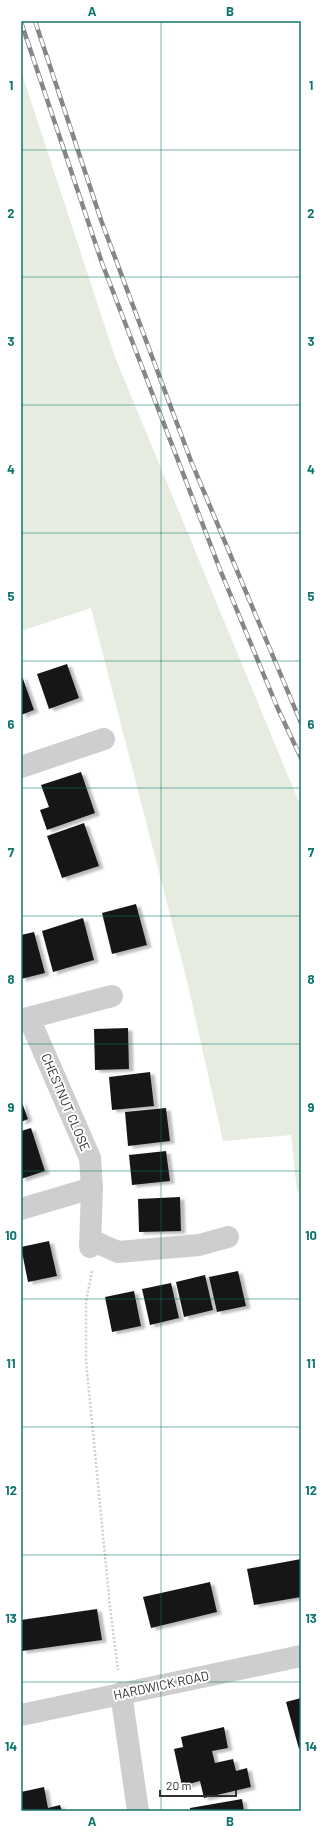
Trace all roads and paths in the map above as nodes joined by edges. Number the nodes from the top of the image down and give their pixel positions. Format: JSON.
{"nodes":[{"id":1,"x":104,"y":739,"type":"dead end"},
{"id":2,"x":21,"y":767,"type":"edge"},
{"id":3,"x":112,"y":996,"type":"dead end"},
{"id":4,"x":25,"y":1019,"type":"edge"},
{"id":5,"x":92,"y":1188,"type":"junction"},
{"id":6,"x":21,"y":1209,"type":"edge"},
{"id":7,"x":228,"y":1237,"type":"dead end"},
{"id":8,"x":91,"y":1244,"type":"junction"},
{"id":9,"x":301,"y":1656,"type":"edge"},
{"id":10,"x":121,"y":1693,"type":"junction"},
{"id":11,"x":21,"y":1714,"type":"edge"},
{"id":12,"x":138,"y":1811,"type":"edge"}],
"edges":[{"from":1,"to":2,"type":"street"},
{"from":3,"to":4,"type":"street","name":"CHESTNUT CLOSE"},
{"from":4,"to":5,"type":"street","name":"CHESTNUT CLOSE"},
{"from":5,"to":6,"type":"street"},
{"from":5,"to":8,"type":"street","name":"CHESTNUT CLOSE"},
{"from":7,"to":8,"type":"street"},
{"from":8,"to":10,"type":"path"},
{"from":9,"to":10,"type":"street","name":"HARDWICK ROAD"},
{"from":10,"to":11,"type":"street","name":"HARDWICK ROAD"},
{"from":10,"to":12,"type":"street"}]}
